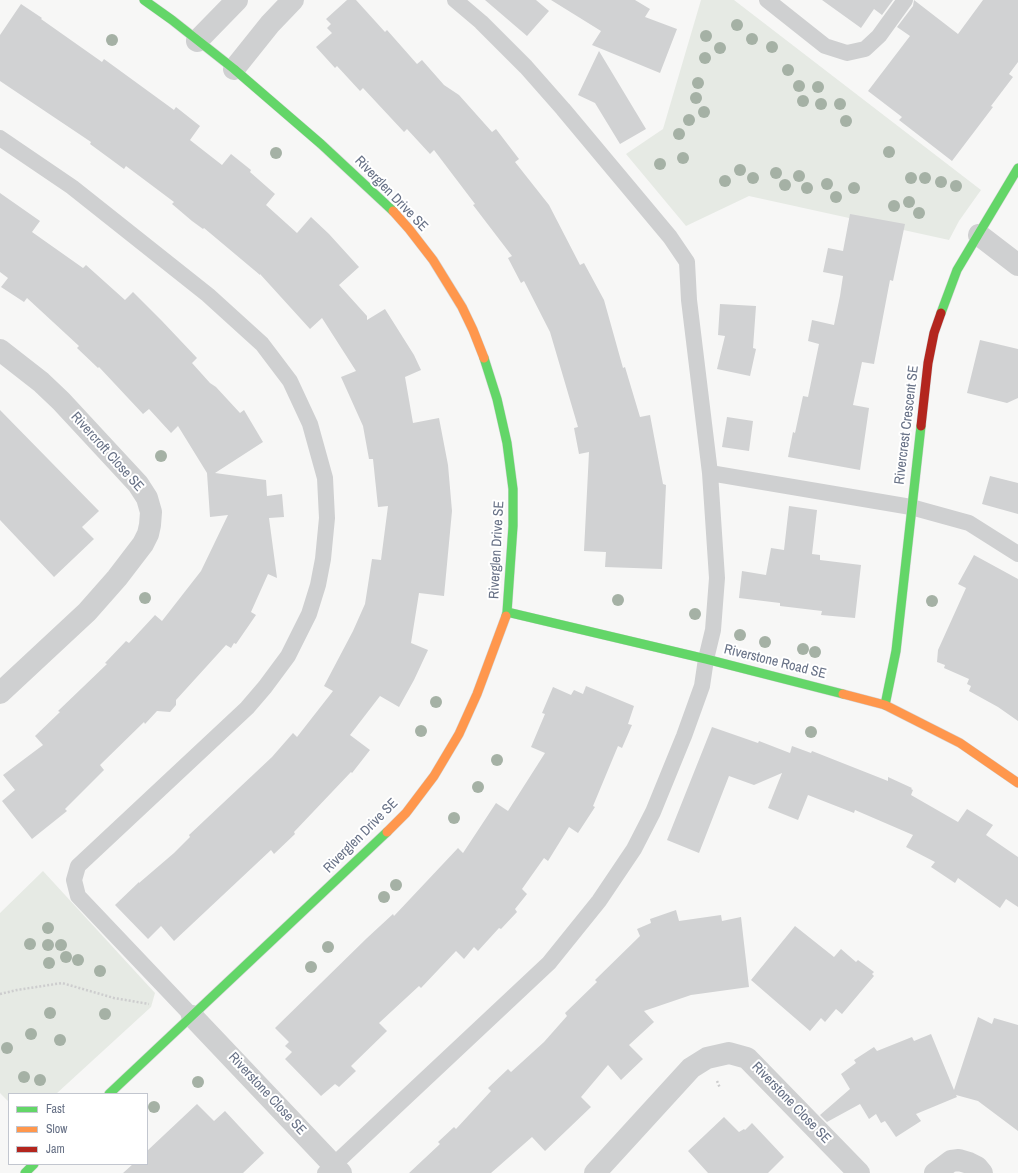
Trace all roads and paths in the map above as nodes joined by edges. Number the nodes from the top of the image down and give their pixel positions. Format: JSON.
{"nodes":[{"id":1,"x":144,"y":0,"type":"edge"},
{"id":2,"x":237,"y":0,"type":"edge"},
{"id":3,"x":293,"y":0,"type":"edge"},
{"id":4,"x":455,"y":0,"type":"edge"},
{"id":5,"x":767,"y":0,"type":"edge"},
{"id":6,"x":905,"y":0,"type":"edge"},
{"id":7,"x":197,"y":41,"type":"junction"},
{"id":8,"x":234,"y":69,"type":"junction"},
{"id":9,"x":0,"y":138,"type":"edge"},
{"id":10,"x":1018,"y":168,"type":"edge"},
{"id":11,"x":978,"y":235,"type":"junction"},
{"id":12,"x":1018,"y":265,"type":"edge"},
{"id":13,"x":0,"y":350,"type":"edge"},
{"id":14,"x":710,"y":473,"type":"junction"},
{"id":15,"x":910,"y":507,"type":"junction"},
{"id":16,"x":1018,"y":554,"type":"edge"},
{"id":17,"x":508,"y":612,"type":"junction"},
{"id":18,"x":706,"y":659,"type":"junction"},
{"id":19,"x":0,"y":693,"type":"edge"},
{"id":20,"x":885,"y":705,"type":"junction"},
{"id":21,"x":1018,"y":783,"type":"edge"},
{"id":22,"x":0,"y":994,"type":"edge"},
{"id":23,"x":172,"y":996,"type":"junction"},
{"id":24,"x":192,"y":1016,"type":"junction"},
{"id":25,"x":110,"y":1093,"type":"edge"},
{"id":26,"x":33,"y":1165,"type":"edge"},
{"id":27,"x":333,"y":1170,"type":"edge"},
{"id":28,"x":25,"y":1173,"type":"edge"},
{"id":29,"x":595,"y":1173,"type":"edge"},
{"id":30,"x":859,"y":1173,"type":"edge"},
{"id":31,"x":935,"y":1173,"type":"edge"},
{"id":32,"x":982,"y":1173,"type":"edge"}],
"edges":[{"from":1,"to":7,"type":"street","name":"Riverglen Drive SE"},
{"from":2,"to":7,"type":"street"},
{"from":3,"to":8,"type":"street"},
{"from":4,"to":14,"type":"lane"},
{"from":5,"to":6,"type":"lane"},
{"from":7,"to":8,"type":"street","name":"Riverglen Drive SE"},
{"from":8,"to":17,"type":"street","name":"Riverglen Drive SE"},
{"from":9,"to":23,"type":"lane"},
{"from":10,"to":11,"type":"street","name":"Rivercrest Crescent SE"},
{"from":11,"to":12,"type":"street"},
{"from":11,"to":15,"type":"street","name":"Rivercrest Crescent SE"},
{"from":13,"to":19,"type":"street","name":"Rivercroft Close SE"},
{"from":14,"to":15,"type":"lane"},
{"from":14,"to":18,"type":"lane"},
{"from":15,"to":16,"type":"lane"},
{"from":15,"to":20,"type":"street","name":"Rivercrest Crescent SE"},
{"from":17,"to":18,"type":"street","name":"Riverstone Road SE"},
{"from":17,"to":24,"type":"street","name":"Riverglen Drive SE"},
{"from":18,"to":20,"type":"street","name":"Riverstone Road SE"},
{"from":18,"to":27,"type":"lane"},
{"from":20,"to":21,"type":"street","name":"Riverstone Road SE"},
{"from":22,"to":23,"type":"path"},
{"from":23,"to":24,"type":"lane"},
{"from":24,"to":25,"type":"street","name":"Riverglen Drive SE"},
{"from":24,"to":27,"type":"street","name":"Riverstone Close SE"},
{"from":26,"to":28,"type":"street"},
{"from":29,"to":30,"type":"street","name":"Riverstone Close SE"},
{"from":31,"to":32,"type":"street"}]}
